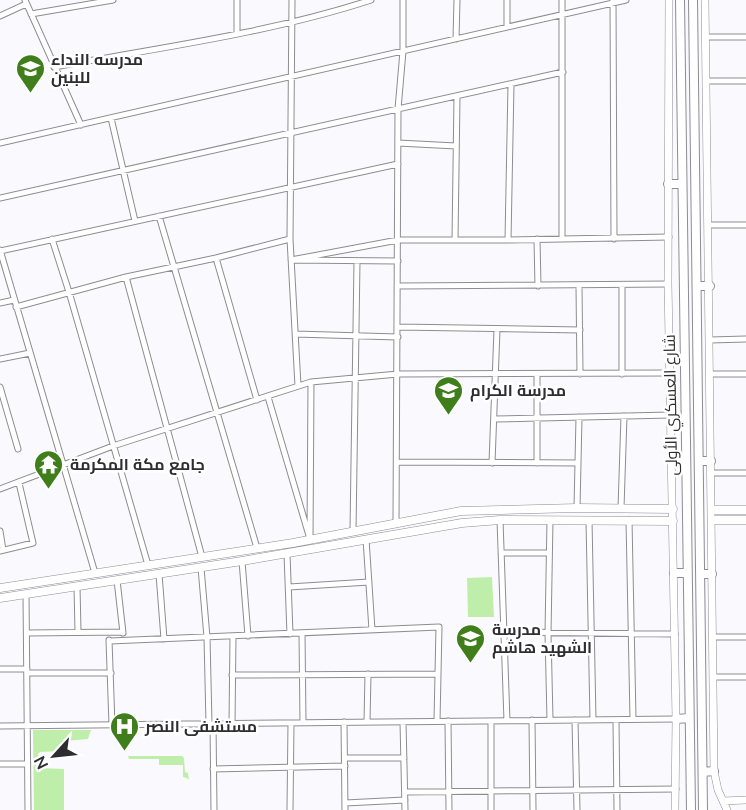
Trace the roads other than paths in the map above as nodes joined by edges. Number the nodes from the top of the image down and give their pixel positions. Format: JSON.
{"nodes":[{"id":1,"x":113,"y":0,"type":"edge"},
{"id":2,"x":237,"y":0,"type":"edge"},
{"id":3,"x":292,"y":0,"type":"edge"},
{"id":4,"x":344,"y":0,"type":"edge"},
{"id":5,"x":371,"y":0,"type":"edge"},
{"id":6,"x":403,"y":0,"type":"edge"},
{"id":7,"x":457,"y":0,"type":"edge"},
{"id":8,"x":507,"y":0,"type":"edge"},
{"id":9,"x":562,"y":0,"type":"edge"},
{"id":10,"x":626,"y":0,"type":"edge"},
{"id":11,"x":669,"y":0,"type":"edge"},
{"id":12,"x":680,"y":0,"type":"edge"},
{"id":13,"x":693,"y":0,"type":"edge"},
{"id":14,"x":705,"y":0,"type":"edge"},
{"id":15,"x":26,"y":2,"type":"edge"},
{"id":16,"x":613,"y":2,"type":"edge"},
{"id":17,"x":344,"y":9,"type":"junction"},
{"id":18,"x":31,"y":14,"type":"junction"},
{"id":19,"x":0,"y":15,"type":"edge"},
{"id":20,"x":562,"y":15,"type":"junction"},
{"id":21,"x":291,"y":21,"type":"junction"},
{"id":22,"x":507,"y":27,"type":"junction"},
{"id":23,"x":237,"y":33,"type":"junction"},
{"id":24,"x":746,"y":37,"type":"edge"},
{"id":25,"x":706,"y":38,"type":"junction"},
{"id":26,"x":456,"y":39,"type":"junction"},
{"id":27,"x":402,"y":51,"type":"junction"},
{"id":28,"x":54,"y":67,"type":"junction"},
{"id":29,"x":563,"y":72,"type":"junction"},
{"id":30,"x":291,"y":77,"type":"junction"},
{"id":31,"x":706,"y":81,"type":"junction"},
{"id":32,"x":746,"y":81,"type":"edge"},
{"id":33,"x":511,"y":84,"type":"junction"},
{"id":34,"x":457,"y":96,"type":"junction"},
{"id":35,"x":398,"y":109,"type":"junction"},
{"id":36,"x":111,"y":118,"type":"junction"},
{"id":37,"x":81,"y":125,"type":"junction"},
{"id":38,"x":291,"y":133,"type":"junction"},
{"id":39,"x":0,"y":143,"type":"edge"},
{"id":40,"x":398,"y":143,"type":"junction"},
{"id":41,"x":456,"y":146,"type":"junction"},
{"id":42,"x":398,"y":164,"type":"junction"},
{"id":43,"x":123,"y":171,"type":"junction"},
{"id":44,"x":668,"y":184,"type":"junction"},
{"id":45,"x":682,"y":184,"type":"junction"},
{"id":46,"x":290,"y":187,"type":"junction"},
{"id":47,"x":0,"y":198,"type":"edge"},
{"id":48,"x":159,"y":216,"type":"junction"},
{"id":49,"x":135,"y":221,"type":"junction"},
{"id":50,"x":709,"y":225,"type":"junction"},
{"id":51,"x":746,"y":225,"type":"edge"},
{"id":52,"x":669,"y":237,"type":"junction"},
{"id":53,"x":52,"y":239,"type":"junction"},
{"id":54,"x":290,"y":239,"type":"junction"},
{"id":55,"x":537,"y":239,"type":"junction"},
{"id":56,"x":562,"y":239,"type":"junction"},
{"id":57,"x":614,"y":239,"type":"junction"},
{"id":58,"x":398,"y":240,"type":"junction"},
{"id":59,"x":455,"y":240,"type":"junction"},
{"id":60,"x":508,"y":240,"type":"junction"},
{"id":61,"x":0,"y":250,"type":"edge"},
{"id":62,"x":216,"y":258,"type":"junction"},
{"id":63,"x":291,"y":260,"type":"junction"},
{"id":64,"x":357,"y":261,"type":"junction"},
{"id":65,"x":398,"y":261,"type":"junction"},
{"id":66,"x":174,"y":266,"type":"junction"},
{"id":67,"x":126,"y":277,"type":"junction"},
{"id":68,"x":668,"y":284,"type":"junction"},
{"id":69,"x":622,"y":285,"type":"junction"},
{"id":70,"x":398,"y":286,"type":"junction"},
{"id":71,"x":538,"y":286,"type":"junction"},
{"id":72,"x":579,"y":286,"type":"junction"},
{"id":73,"x":697,"y":286,"type":"junction"},
{"id":74,"x":710,"y":286,"type":"junction"},
{"id":75,"x":69,"y":292,"type":"junction"},
{"id":76,"x":14,"y":300,"type":"junction"},
{"id":77,"x":0,"y":303,"type":"edge"},
{"id":78,"x":16,"y":307,"type":"junction"},
{"id":79,"x":398,"y":327,"type":"junction"},
{"id":80,"x":497,"y":329,"type":"junction"},
{"id":81,"x":580,"y":330,"type":"junction"},
{"id":82,"x":295,"y":334,"type":"junction"},
{"id":83,"x":356,"y":334,"type":"junction"},
{"id":84,"x":398,"y":337,"type":"junction"},
{"id":85,"x":746,"y":339,"type":"edge"},
{"id":86,"x":710,"y":340,"type":"junction"},
{"id":87,"x":30,"y":353,"type":"junction"},
{"id":88,"x":0,"y":360,"type":"edge"},
{"id":89,"x":670,"y":373,"type":"junction"},
{"id":90,"x":398,"y":374,"type":"junction"},
{"id":91,"x":580,"y":374,"type":"junction"},
{"id":92,"x":622,"y":374,"type":"junction"},
{"id":93,"x":710,"y":374,"type":"junction"},
{"id":94,"x":746,"y":374,"type":"edge"},
{"id":95,"x":495,"y":375,"type":"junction"},
{"id":96,"x":537,"y":375,"type":"junction"},
{"id":97,"x":356,"y":378,"type":"junction"},
{"id":98,"x":311,"y":382,"type":"junction"},
{"id":99,"x":298,"y":386,"type":"junction"},
{"id":100,"x":0,"y":387,"type":"edge"},
{"id":101,"x":268,"y":397,"type":"junction"},
{"id":102,"x":256,"y":400,"type":"junction"},
{"id":103,"x":216,"y":413,"type":"junction"},
{"id":104,"x":670,"y":415,"type":"junction"},
{"id":105,"x":624,"y":416,"type":"junction"},
{"id":106,"x":579,"y":417,"type":"junction"},
{"id":107,"x":537,"y":418,"type":"junction"},
{"id":108,"x":495,"y":419,"type":"junction"},
{"id":109,"x":166,"y":429,"type":"junction"},
{"id":110,"x":113,"y":446,"type":"junction"},
{"id":111,"x":18,"y":449,"type":"dead end"},
{"id":112,"x":686,"y":461,"type":"junction"},
{"id":113,"x":699,"y":461,"type":"junction"},
{"id":114,"x":711,"y":461,"type":"junction"},
{"id":115,"x":397,"y":462,"type":"junction"},
{"id":116,"x":672,"y":462,"type":"junction"},
{"id":117,"x":492,"y":463,"type":"junction"},
{"id":118,"x":537,"y":463,"type":"junction"},
{"id":119,"x":578,"y":464,"type":"junction"},
{"id":120,"x":63,"y":466,"type":"junction"},
{"id":121,"x":711,"y":473,"type":"junction"},
{"id":122,"x":746,"y":473,"type":"edge"},
{"id":123,"x":19,"y":483,"type":"junction"},
{"id":124,"x":0,"y":489,"type":"edge"},
{"id":125,"x":577,"y":508,"type":"junction"},
{"id":126,"x":621,"y":508,"type":"junction"},
{"id":127,"x":640,"y":508,"type":"junction"},
{"id":128,"x":673,"y":509,"type":"junction"},
{"id":129,"x":686,"y":509,"type":"junction"},
{"id":130,"x":699,"y":509,"type":"junction"},
{"id":131,"x":712,"y":510,"type":"junction"},
{"id":132,"x":746,"y":510,"type":"edge"},
{"id":133,"x":500,"y":520,"type":"junction"},
{"id":134,"x":550,"y":520,"type":"junction"},
{"id":135,"x":589,"y":520,"type":"junction"},
{"id":136,"x":629,"y":520,"type":"junction"},
{"id":137,"x":639,"y":520,"type":"junction"},
{"id":138,"x":712,"y":520,"type":"junction"},
{"id":139,"x":746,"y":520,"type":"edge"},
{"id":140,"x":673,"y":521,"type":"junction"},
{"id":141,"x":396,"y":522,"type":"junction"},
{"id":142,"x":686,"y":522,"type":"junction"},
{"id":143,"x":699,"y":522,"type":"junction"},
{"id":144,"x":0,"y":531,"type":"edge"},
{"id":145,"x":353,"y":531,"type":"junction"},
{"id":146,"x":310,"y":539,"type":"junction"},
{"id":147,"x":366,"y":539,"type":"junction"},
{"id":148,"x":257,"y":548,"type":"junction"},
{"id":149,"x":2,"y":551,"type":"edge"},
{"id":150,"x":501,"y":553,"type":"junction"},
{"id":151,"x":549,"y":553,"type":"junction"},
{"id":152,"x":287,"y":554,"type":"junction"},
{"id":153,"x":202,"y":557,"type":"junction"},
{"id":154,"x":242,"y":561,"type":"junction"},
{"id":155,"x":148,"y":566,"type":"junction"},
{"id":156,"x":201,"y":568,"type":"junction"},
{"id":157,"x":116,"y":570,"type":"junction"},
{"id":158,"x":95,"y":573,"type":"junction"},
{"id":159,"x":674,"y":573,"type":"junction"},
{"id":160,"x":687,"y":573,"type":"junction"},
{"id":161,"x":159,"y":574,"type":"junction"},
{"id":162,"x":700,"y":574,"type":"junction"},
{"id":163,"x":712,"y":574,"type":"junction"},
{"id":164,"x":117,"y":580,"type":"junction"},
{"id":165,"x":369,"y":582,"type":"junction"},
{"id":166,"x":77,"y":586,"type":"junction"},
{"id":167,"x":289,"y":587,"type":"junction"},
{"id":168,"x":0,"y":588,"type":"edge"},
{"id":169,"x":26,"y":594,"type":"junction"},
{"id":170,"x":0,"y":598,"type":"edge"},
{"id":171,"x":372,"y":630,"type":"junction"},
{"id":172,"x":78,"y":632,"type":"junction"},
{"id":173,"x":109,"y":632,"type":"junction"},
{"id":174,"x":123,"y":632,"type":"junction"},
{"id":175,"x":504,"y":632,"type":"junction"},
{"id":176,"x":27,"y":633,"type":"junction"},
{"id":177,"x":302,"y":633,"type":"junction"},
{"id":178,"x":548,"y":633,"type":"junction"},
{"id":179,"x":590,"y":633,"type":"junction"},
{"id":180,"x":632,"y":633,"type":"junction"},
{"id":181,"x":290,"y":634,"type":"junction"},
{"id":182,"x":675,"y":634,"type":"junction"},
{"id":183,"x":233,"y":636,"type":"junction"},
{"id":184,"x":248,"y":636,"type":"junction"},
{"id":185,"x":207,"y":637,"type":"junction"},
{"id":186,"x":714,"y":637,"type":"junction"},
{"id":187,"x":746,"y":637,"type":"edge"},
{"id":188,"x":164,"y":639,"type":"junction"},
{"id":189,"x":110,"y":641,"type":"junction"},
{"id":190,"x":123,"y":641,"type":"junction"},
{"id":191,"x":0,"y":669,"type":"edge"},
{"id":192,"x":27,"y":671,"type":"junction"},
{"id":193,"x":111,"y":673,"type":"junction"},
{"id":194,"x":302,"y":674,"type":"junction"},
{"id":195,"x":368,"y":674,"type":"junction"},
{"id":196,"x":438,"y":674,"type":"junction"},
{"id":197,"x":232,"y":675,"type":"junction"},
{"id":198,"x":714,"y":677,"type":"junction"},
{"id":199,"x":746,"y":677,"type":"edge"},
{"id":200,"x":689,"y":718,"type":"junction"},
{"id":201,"x":633,"y":719,"type":"junction"},
{"id":202,"x":676,"y":719,"type":"junction"},
{"id":203,"x":532,"y":720,"type":"junction"},
{"id":204,"x":550,"y":720,"type":"junction"},
{"id":205,"x":575,"y":720,"type":"junction"},
{"id":206,"x":593,"y":720,"type":"junction"},
{"id":207,"x":616,"y":720,"type":"junction"},
{"id":208,"x":448,"y":721,"type":"junction"},
{"id":209,"x":491,"y":721,"type":"junction"},
{"id":210,"x":507,"y":721,"type":"junction"},
{"id":211,"x":344,"y":722,"type":"junction"},
{"id":212,"x":367,"y":722,"type":"junction"},
{"id":213,"x":403,"y":722,"type":"junction"},
{"id":214,"x":438,"y":722,"type":"junction"},
{"id":215,"x":291,"y":723,"type":"junction"},
{"id":216,"x":303,"y":723,"type":"junction"},
{"id":217,"x":211,"y":724,"type":"junction"},
{"id":218,"x":232,"y":724,"type":"junction"},
{"id":219,"x":112,"y":725,"type":"junction"},
{"id":220,"x":0,"y":726,"type":"edge"},
{"id":221,"x":27,"y":726,"type":"junction"},
{"id":222,"x":345,"y":758,"type":"junction"},
{"id":223,"x":404,"y":758,"type":"junction"},
{"id":224,"x":0,"y":764,"type":"edge"},
{"id":225,"x":26,"y":764,"type":"junction"},
{"id":226,"x":345,"y":766,"type":"junction"},
{"id":227,"x":291,"y":767,"type":"junction"},
{"id":228,"x":213,"y":769,"type":"junction"},
{"id":229,"x":714,"y":771,"type":"junction"},
{"id":230,"x":703,"y":772,"type":"junction"},
{"id":231,"x":676,"y":789,"type":"junction"},
{"id":232,"x":616,"y":791,"type":"junction"},
{"id":233,"x":405,"y":792,"type":"junction"},
{"id":234,"x":448,"y":792,"type":"junction"},
{"id":235,"x":491,"y":792,"type":"junction"},
{"id":236,"x":532,"y":792,"type":"junction"},
{"id":237,"x":576,"y":792,"type":"junction"},
{"id":238,"x":405,"y":800,"type":"junction"},
{"id":239,"x":746,"y":800,"type":"edge"},
{"id":240,"x":723,"y":801,"type":"junction"},
{"id":241,"x":345,"y":803,"type":"junction"},
{"id":242,"x":28,"y":810,"type":"edge"},
{"id":243,"x":213,"y":810,"type":"edge"},
{"id":244,"x":291,"y":810,"type":"edge"},
{"id":245,"x":345,"y":810,"type":"edge"},
{"id":246,"x":405,"y":810,"type":"edge"},
{"id":247,"x":448,"y":810,"type":"edge"},
{"id":248,"x":491,"y":810,"type":"edge"},
{"id":249,"x":533,"y":810,"type":"edge"},
{"id":250,"x":577,"y":810,"type":"edge"},
{"id":251,"x":617,"y":810,"type":"edge"},
{"id":252,"x":675,"y":810,"type":"edge"},
{"id":253,"x":691,"y":810,"type":"edge"},
{"id":254,"x":703,"y":810,"type":"edge"},
{"id":255,"x":727,"y":810,"type":"edge"}],
"edges":[{"from":1,"to":18,"type":"street"},
{"from":2,"to":23,"type":"street"},
{"from":3,"to":21,"type":"street"},
{"from":4,"to":17,"type":"street"},
{"from":5,"to":17,"type":"street"},
{"from":6,"to":27,"type":"street"},
{"from":7,"to":26,"type":"street"},
{"from":8,"to":22,"type":"street"},
{"from":9,"to":20,"type":"street"},
{"from":10,"to":16,"type":"street"},
{"from":11,"to":44,"type":"street"},
{"from":12,"to":45,"type":"main road","name":"شارع العسكري الأولى"},
{"from":13,"to":73,"type":"main road","name":"شارع العسكري الأولى"},
{"from":14,"to":25,"type":"street"},
{"from":15,"to":18,"type":"street"},
{"from":15,"to":19,"type":"street"},
{"from":16,"to":20,"type":"street"},
{"from":16,"to":57,"type":"street"},
{"from":17,"to":21,"type":"street"},
{"from":18,"to":28,"type":"street"},
{"from":20,"to":22,"type":"street"},
{"from":20,"to":29,"type":"street"},
{"from":21,"to":23,"type":"street"},
{"from":21,"to":30,"type":"street"},
{"from":22,"to":26,"type":"street"},
{"from":23,"to":28,"type":"street"},
{"from":24,"to":25,"type":"street"},
{"from":25,"to":31,"type":"street"},
{"from":26,"to":27,"type":"street"},
{"from":27,"to":30,"type":"street"},
{"from":27,"to":35,"type":"street"},
{"from":28,"to":37,"type":"street"},
{"from":29,"to":33,"type":"street"},
{"from":29,"to":56,"type":"street"},
{"from":30,"to":36,"type":"street"},
{"from":30,"to":38,"type":"street"},
{"from":31,"to":32,"type":"street"},
{"from":31,"to":50,"type":"street"},
{"from":33,"to":34,"type":"street"},
{"from":33,"to":60,"type":"street"},
{"from":34,"to":35,"type":"street"},
{"from":34,"to":41,"type":"street"},
{"from":35,"to":38,"type":"street"},
{"from":35,"to":40,"type":"street"},
{"from":36,"to":37,"type":"street"},
{"from":36,"to":43,"type":"street"},
{"from":37,"to":39,"type":"street"},
{"from":38,"to":43,"type":"street"},
{"from":38,"to":46,"type":"street"},
{"from":40,"to":41,"type":"street"},
{"from":40,"to":42,"type":"street"},
{"from":41,"to":59,"type":"street"},
{"from":42,"to":46,"type":"street"},
{"from":42,"to":58,"type":"street"},
{"from":43,"to":47,"type":"street"},
{"from":43,"to":49,"type":"street"},
{"from":44,"to":45,"type":"main road"},
{"from":44,"to":52,"type":"street"},
{"from":45,"to":112,"type":"main road","name":"شارع العسكري الأولى"},
{"from":46,"to":48,"type":"street"},
{"from":46,"to":54,"type":"street"},
{"from":48,"to":49,"type":"street"},
{"from":48,"to":66,"type":"street"},
{"from":49,"to":53,"type":"street"},
{"from":50,"to":51,"type":"street"},
{"from":50,"to":74,"type":"street"},
{"from":52,"to":57,"type":"street"},
{"from":52,"to":68,"type":"street"},
{"from":53,"to":61,"type":"street"},
{"from":53,"to":75,"type":"street"},
{"from":54,"to":62,"type":"street"},
{"from":54,"to":63,"type":"street"},
{"from":55,"to":56,"type":"street"},
{"from":55,"to":60,"type":"street"},
{"from":55,"to":71,"type":"street"},
{"from":56,"to":57,"type":"street"},
{"from":58,"to":59,"type":"street"},
{"from":58,"to":63,"type":"street"},
{"from":58,"to":65,"type":"street"},
{"from":59,"to":60,"type":"street"},
{"from":61,"to":76,"type":"street"},
{"from":62,"to":66,"type":"street"},
{"from":62,"to":102,"type":"street"},
{"from":63,"to":64,"type":"street"},
{"from":63,"to":82,"type":"street"},
{"from":64,"to":65,"type":"street"},
{"from":64,"to":83,"type":"street"},
{"from":65,"to":70,"type":"street"},
{"from":66,"to":67,"type":"street"},
{"from":66,"to":103,"type":"street"},
{"from":67,"to":75,"type":"street"},
{"from":67,"to":109,"type":"street"},
{"from":68,"to":69,"type":"street"},
{"from":68,"to":89,"type":"street"},
{"from":69,"to":72,"type":"street"},
{"from":69,"to":92,"type":"street"},
{"from":70,"to":71,"type":"street"},
{"from":70,"to":79,"type":"street"},
{"from":71,"to":72,"type":"street"},
{"from":72,"to":81,"type":"street"},
{"from":73,"to":74,"type":"main road"},
{"from":73,"to":113,"type":"main road","name":"شارع العسكري الأولى"},
{"from":74,"to":86,"type":"street"},
{"from":75,"to":78,"type":"street"},
{"from":75,"to":110,"type":"street"},
{"from":76,"to":77,"type":"street"},
{"from":76,"to":78,"type":"street"},
{"from":78,"to":87,"type":"street"},
{"from":79,"to":80,"type":"street"},
{"from":79,"to":84,"type":"street"},
{"from":80,"to":81,"type":"street"},
{"from":80,"to":95,"type":"street"},
{"from":81,"to":91,"type":"street"},
{"from":82,"to":83,"type":"street"},
{"from":82,"to":99,"type":"street"},
{"from":83,"to":84,"type":"street"},
{"from":83,"to":97,"type":"street"},
{"from":84,"to":90,"type":"street"},
{"from":85,"to":86,"type":"street"},
{"from":86,"to":93,"type":"street"},
{"from":87,"to":88,"type":"street"},
{"from":87,"to":120,"type":"street"},
{"from":89,"to":92,"type":"street"},
{"from":89,"to":104,"type":"street"},
{"from":90,"to":95,"type":"street"},
{"from":90,"to":97,"type":"street"},
{"from":90,"to":115,"type":"street"},
{"from":91,"to":92,"type":"street"},
{"from":91,"to":96,"type":"street"},
{"from":93,"to":94,"type":"street"},
{"from":93,"to":114,"type":"street"},
{"from":95,"to":96,"type":"street"},
{"from":95,"to":108,"type":"street"},
{"from":96,"to":107,"type":"street"},
{"from":97,"to":98,"type":"street"},
{"from":97,"to":145,"type":"street"},
{"from":98,"to":99,"type":"street"},
{"from":98,"to":146,"type":"street"},
{"from":99,"to":101,"type":"street"},
{"from":100,"to":111,"type":"street"},
{"from":101,"to":102,"type":"street"},
{"from":101,"to":146,"type":"street"},
{"from":102,"to":103,"type":"street"},
{"from":103,"to":109,"type":"street"},
{"from":103,"to":148,"type":"street"},
{"from":104,"to":105,"type":"street"},
{"from":104,"to":116,"type":"street"},
{"from":105,"to":106,"type":"street"},
{"from":105,"to":126,"type":"street"},
{"from":106,"to":107,"type":"street"},
{"from":106,"to":119,"type":"street"},
{"from":107,"to":108,"type":"street"},
{"from":107,"to":118,"type":"street"},
{"from":108,"to":117,"type":"street"},
{"from":109,"to":110,"type":"street"},
{"from":109,"to":153,"type":"street"},
{"from":110,"to":120,"type":"street"},
{"from":110,"to":155,"type":"street"},
{"from":112,"to":116,"type":"main road"},
{"from":112,"to":129,"type":"main road","name":"شارع العسكري الأولى"},
{"from":113,"to":114,"type":"main road"},
{"from":113,"to":130,"type":"main road","name":"شارع العسكري الأولى"},
{"from":114,"to":121,"type":"street"},
{"from":115,"to":117,"type":"street"},
{"from":115,"to":141,"type":"street"},
{"from":116,"to":128,"type":"street"},
{"from":117,"to":118,"type":"street"},
{"from":118,"to":119,"type":"street"},
{"from":119,"to":125,"type":"street"},
{"from":120,"to":123,"type":"street"},
{"from":120,"to":158,"type":"street"},
{"from":121,"to":122,"type":"street"},
{"from":121,"to":131,"type":"street"},
{"from":123,"to":124,"type":"street"},
{"from":123,"to":149,"type":"street"},
{"from":125,"to":126,"type":"main road"},
{"from":125,"to":141,"type":"main road"},
{"from":126,"to":127,"type":"main road"},
{"from":127,"to":128,"type":"main road"},
{"from":127,"to":137,"type":"main road"},
{"from":128,"to":140,"type":"street"},
{"from":129,"to":130,"type":"main road"},
{"from":129,"to":142,"type":"main road","name":"شارع العسكري الأولى"},
{"from":130,"to":143,"type":"main road","name":"شارع العسكري الأولى"},
{"from":131,"to":132,"type":"main road"},
{"from":131,"to":138,"type":"street"},
{"from":133,"to":134,"type":"main road"},
{"from":133,"to":147,"type":"main road"},
{"from":133,"to":150,"type":"street"},
{"from":134,"to":135,"type":"main road"},
{"from":134,"to":151,"type":"street"},
{"from":135,"to":136,"type":"main road"},
{"from":135,"to":179,"type":"street"},
{"from":136,"to":137,"type":"main road"},
{"from":136,"to":180,"type":"street"},
{"from":137,"to":140,"type":"main road"},
{"from":138,"to":139,"type":"main road"},
{"from":138,"to":163,"type":"street"},
{"from":140,"to":159,"type":"street"},
{"from":141,"to":145,"type":"main road"},
{"from":142,"to":143,"type":"main road"},
{"from":142,"to":160,"type":"main road","name":"شارع العسكري الأولى"},
{"from":143,"to":162,"type":"main road","name":"شارع العسكري الأولى"},
{"from":144,"to":149,"type":"street"},
{"from":145,"to":146,"type":"main road"},
{"from":146,"to":148,"type":"main road"},
{"from":147,"to":152,"type":"main road"},
{"from":147,"to":165,"type":"street"},
{"from":148,"to":153,"type":"main road"},
{"from":150,"to":151,"type":"street"},
{"from":150,"to":175,"type":"street"},
{"from":151,"to":178,"type":"street"},
{"from":152,"to":154,"type":"main road"},
{"from":152,"to":167,"type":"street"},
{"from":153,"to":155,"type":"main road"},
{"from":154,"to":156,"type":"main road"},
{"from":154,"to":184,"type":"street"},
{"from":155,"to":157,"type":"main road"},
{"from":156,"to":161,"type":"main road"},
{"from":156,"to":185,"type":"street"},
{"from":157,"to":158,"type":"main road"},
{"from":157,"to":164,"type":"main road"},
{"from":158,"to":168,"type":"main road"},
{"from":159,"to":160,"type":"main road"},
{"from":159,"to":182,"type":"street"},
{"from":160,"to":200,"type":"main road","name":"شارع العسكري الأولى"},
{"from":161,"to":164,"type":"main road"},
{"from":161,"to":188,"type":"street"},
{"from":162,"to":163,"type":"main road"},
{"from":162,"to":230,"type":"main road","name":"شارع العسكري الأولى"},
{"from":163,"to":186,"type":"street"},
{"from":164,"to":166,"type":"main road"},
{"from":164,"to":174,"type":"street"},
{"from":165,"to":167,"type":"street"},
{"from":165,"to":171,"type":"street"},
{"from":166,"to":169,"type":"main road"},
{"from":166,"to":172,"type":"street"},
{"from":167,"to":181,"type":"street"},
{"from":169,"to":170,"type":"main road"},
{"from":169,"to":176,"type":"street"},
{"from":171,"to":177,"type":"street"},
{"from":171,"to":196,"type":"street"},
{"from":172,"to":173,"type":"street"},
{"from":172,"to":176,"type":"street"},
{"from":173,"to":174,"type":"street"},
{"from":173,"to":189,"type":"street"},
{"from":174,"to":190,"type":"street"},
{"from":175,"to":178,"type":"street"},
{"from":175,"to":210,"type":"street"},
{"from":176,"to":192,"type":"street"},
{"from":177,"to":181,"type":"street"},
{"from":177,"to":194,"type":"street"},
{"from":178,"to":179,"type":"street"},
{"from":178,"to":204,"type":"street"},
{"from":179,"to":180,"type":"street"},
{"from":179,"to":206,"type":"street"},
{"from":180,"to":182,"type":"street"},
{"from":180,"to":201,"type":"street"},
{"from":181,"to":184,"type":"street"},
{"from":182,"to":202,"type":"street"},
{"from":183,"to":184,"type":"street"},
{"from":183,"to":185,"type":"street"},
{"from":183,"to":197,"type":"street"},
{"from":185,"to":188,"type":"street"},
{"from":185,"to":217,"type":"street"},
{"from":186,"to":187,"type":"street"},
{"from":186,"to":198,"type":"street"},
{"from":188,"to":190,"type":"street"},
{"from":189,"to":190,"type":"street"},
{"from":189,"to":193,"type":"street"},
{"from":191,"to":192,"type":"street"},
{"from":192,"to":193,"type":"street"},
{"from":192,"to":221,"type":"street"},
{"from":193,"to":219,"type":"street"},
{"from":194,"to":195,"type":"street"},
{"from":194,"to":197,"type":"street"},
{"from":194,"to":216,"type":"street"},
{"from":195,"to":196,"type":"street"},
{"from":195,"to":212,"type":"street"},
{"from":196,"to":214,"type":"street"},
{"from":197,"to":218,"type":"street"},
{"from":198,"to":199,"type":"street"},
{"from":198,"to":229,"type":"street"},
{"from":200,"to":202,"type":"main road"},
{"from":200,"to":253,"type":"main road","name":"شارع العسكري الأولى"},
{"from":201,"to":202,"type":"street"},
{"from":201,"to":207,"type":"street"},
{"from":202,"to":231,"type":"street"},
{"from":203,"to":204,"type":"street"},
{"from":203,"to":210,"type":"street"},
{"from":203,"to":236,"type":"street"},
{"from":204,"to":205,"type":"street"},
{"from":205,"to":206,"type":"street"},
{"from":205,"to":237,"type":"street"},
{"from":206,"to":207,"type":"street"},
{"from":207,"to":232,"type":"street"},
{"from":208,"to":209,"type":"street"},
{"from":208,"to":214,"type":"street"},
{"from":208,"to":234,"type":"street"},
{"from":209,"to":210,"type":"street"},
{"from":209,"to":235,"type":"street"},
{"from":211,"to":212,"type":"street"},
{"from":211,"to":216,"type":"street"},
{"from":211,"to":222,"type":"street"},
{"from":212,"to":213,"type":"street"},
{"from":213,"to":214,"type":"street"},
{"from":213,"to":223,"type":"street"},
{"from":215,"to":216,"type":"street"},
{"from":215,"to":218,"type":"street"},
{"from":215,"to":227,"type":"street"},
{"from":217,"to":218,"type":"street"},
{"from":217,"to":219,"type":"street"},
{"from":217,"to":228,"type":"street"},
{"from":219,"to":221,"type":"street"},
{"from":220,"to":221,"type":"street"},
{"from":221,"to":225,"type":"street"},
{"from":222,"to":223,"type":"street"},
{"from":222,"to":226,"type":"street"},
{"from":223,"to":233,"type":"street"},
{"from":224,"to":225,"type":"street"},
{"from":225,"to":242,"type":"street"},
{"from":226,"to":227,"type":"street"},
{"from":226,"to":241,"type":"street"},
{"from":227,"to":228,"type":"street"},
{"from":227,"to":244,"type":"street"},
{"from":228,"to":243,"type":"street"},
{"from":229,"to":230,"type":"main road"},
{"from":229,"to":240,"type":"street"},
{"from":230,"to":254,"type":"main road","name":"شارع العسكري الأولى"},
{"from":231,"to":232,"type":"street"},
{"from":231,"to":252,"type":"street"},
{"from":232,"to":237,"type":"street"},
{"from":232,"to":251,"type":"street"},
{"from":233,"to":234,"type":"street"},
{"from":233,"to":238,"type":"street"},
{"from":234,"to":235,"type":"street"},
{"from":234,"to":247,"type":"street"},
{"from":235,"to":236,"type":"street"},
{"from":235,"to":248,"type":"street"},
{"from":236,"to":237,"type":"street"},
{"from":236,"to":249,"type":"street"},
{"from":237,"to":250,"type":"street"},
{"from":238,"to":241,"type":"street"},
{"from":238,"to":246,"type":"street"},
{"from":239,"to":240,"type":"street"},
{"from":240,"to":255,"type":"street"},
{"from":241,"to":245,"type":"street"}]}
